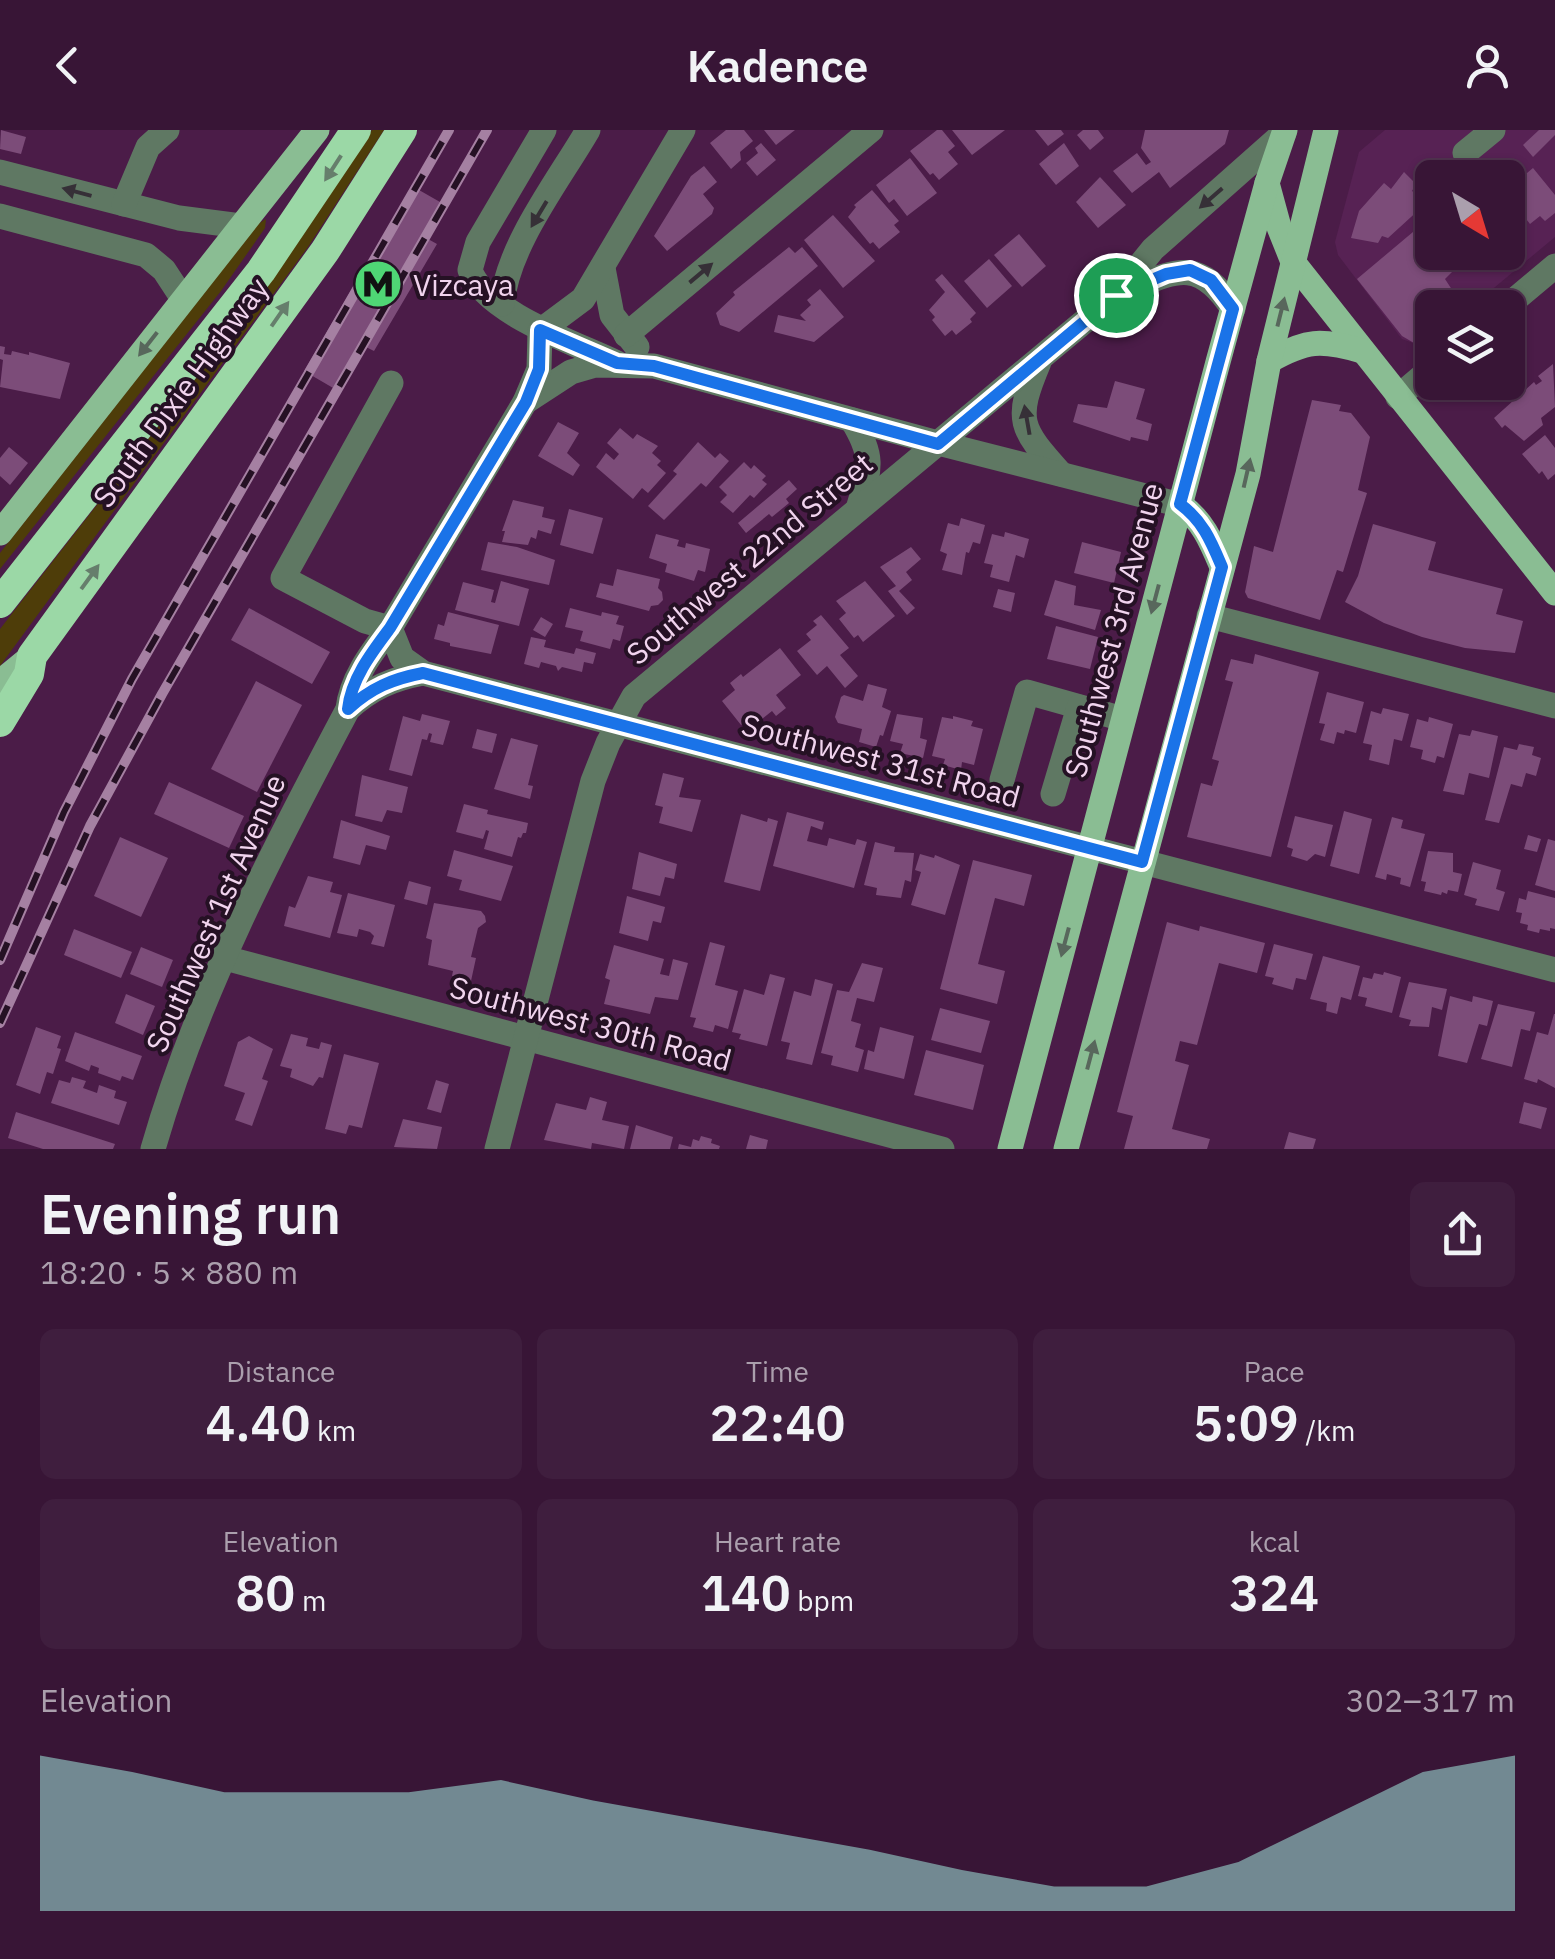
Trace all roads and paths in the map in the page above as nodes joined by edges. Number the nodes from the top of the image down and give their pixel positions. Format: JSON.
{"nodes":[{"id":1,"x":167,"y":130,"type":"edge"},
{"id":2,"x":316,"y":130,"type":"edge"},
{"id":3,"x":356,"y":130,"type":"edge"},
{"id":4,"x":402,"y":130,"type":"edge"},
{"id":5,"x":544,"y":130,"type":"edge"},
{"id":6,"x":588,"y":130,"type":"edge"},
{"id":7,"x":683,"y":130,"type":"edge"},
{"id":8,"x":871,"y":130,"type":"edge"},
{"id":9,"x":1326,"y":130,"type":"edge"},
{"id":10,"x":1347,"y":130,"type":"edge"},
{"id":11,"x":1494,"y":130,"type":"edge"},
{"id":12,"x":1286,"y":131,"type":"edge"},
{"id":13,"x":1465,"y":152,"type":"dead end"},
{"id":14,"x":1317,"y":168,"type":"junction"},
{"id":15,"x":0,"y":172,"type":"edge"},
{"id":16,"x":1267,"y":183,"type":"junction"},
{"id":17,"x":124,"y":204,"type":"junction"},
{"id":18,"x":0,"y":216,"type":"edge"},
{"id":19,"x":241,"y":226,"type":"junction"},
{"id":20,"x":1293,"y":262,"type":"junction"},
{"id":21,"x":1555,"y":266,"type":"edge"},
{"id":22,"x":603,"y":268,"type":"junction"},
{"id":23,"x":1525,"y":292,"type":"edge"},
{"id":24,"x":1116,"y":295,"type":"junction"},
{"id":25,"x":184,"y":299,"type":"junction"},
{"id":26,"x":502,"y":304,"type":"junction"},
{"id":27,"x":1233,"y":309,"type":"junction"},
{"id":28,"x":540,"y":330,"type":"junction"},
{"id":29,"x":626,"y":336,"type":"junction"},
{"id":30,"x":1362,"y":352,"type":"junction"},
{"id":31,"x":1040,"y":358,"type":"junction"},
{"id":32,"x":1268,"y":362,"type":"junction"},
{"id":33,"x":617,"y":363,"type":"junction"},
{"id":34,"x":654,"y":366,"type":"junction"},
{"id":35,"x":1415,"y":382,"type":"edge"},
{"id":36,"x":391,"y":383,"type":"dead end"},
{"id":37,"x":1398,"y":397,"type":"junction"},
{"id":38,"x":526,"y":402,"type":"junction"},
{"id":39,"x":852,"y":420,"type":"junction"},
{"id":40,"x":938,"y":444,"type":"junction"},
{"id":41,"x":1061,"y":474,"type":"junction"},
{"id":42,"x":1180,"y":504,"type":"junction"},
{"id":43,"x":858,"y":510,"type":"junction"},
{"id":44,"x":0,"y":533,"type":"edge"},
{"id":45,"x":1222,"y":567,"type":"junction"},
{"id":46,"x":1552,"y":582,"type":"edge"},
{"id":47,"x":0,"y":604,"type":"edge"},
{"id":48,"x":1209,"y":616,"type":"junction"},
{"id":49,"x":390,"y":628,"type":"junction"},
{"id":50,"x":32,"y":656,"type":"junction"},
{"id":51,"x":423,"y":673,"type":"junction"},
{"id":52,"x":0,"y":682,"type":"edge"},
{"id":53,"x":1555,"y":706,"type":"edge"},
{"id":54,"x":1079,"y":707,"type":"junction"},
{"id":55,"x":348,"y":709,"type":"junction"},
{"id":56,"x":1123,"y":719,"type":"junction"},
{"id":57,"x":0,"y":722,"type":"edge"},
{"id":58,"x":617,"y":724,"type":"junction"},
{"id":59,"x":1002,"y":780,"type":"dead end"},
{"id":60,"x":1053,"y":794,"type":"dead end"},
{"id":61,"x":1089,"y":848,"type":"junction"},
{"id":62,"x":1142,"y":862,"type":"junction"},
{"id":63,"x":225,"y":958,"type":"junction"},
{"id":64,"x":1555,"y":970,"type":"edge"},
{"id":65,"x":526,"y":1040,"type":"junction"},
{"id":66,"x":895,"y":1143,"type":"edge"},
{"id":67,"x":152,"y":1149,"type":"edge"},
{"id":68,"x":496,"y":1149,"type":"edge"},
{"id":69,"x":942,"y":1149,"type":"edge"},
{"id":70,"x":1010,"y":1149,"type":"edge"},
{"id":71,"x":1066,"y":1149,"type":"edge"}],
"edges":[{"from":1,"to":17,"type":"street"},
{"from":2,"to":19,"type":"main road","name":"South Dixie Highway"},
{"from":3,"to":47,"type":"highway","one_way":true},
{"from":50,"to":4,"type":"highway","name":"South Dixie Highway","one_way":true},
{"from":5,"to":26,"type":"street"},
{"from":6,"to":26,"type":"street","one_way":true},
{"from":7,"to":22,"type":"street"},
{"from":29,"to":8,"type":"street","one_way":true},
{"from":9,"to":14,"type":"main road"},
{"from":10,"to":14,"type":"main road"},
{"from":11,"to":13,"type":"street"},
{"from":12,"to":16,"type":"main road","name":"Southwest 3rd Avenue"},
{"from":12,"to":24,"type":"street","name":"Southwest 22nd Street","one_way":true},
{"from":14,"to":20,"type":"main road"},
{"from":17,"to":15,"type":"street","one_way":true},
{"from":16,"to":20,"type":"main road"},
{"from":16,"to":27,"type":"main road","name":"Southwest 3rd Avenue"},
{"from":17,"to":19,"type":"street"},
{"from":18,"to":25,"type":"street"},
{"from":19,"to":25,"type":"main road","name":"South Dixie Highway"},
{"from":20,"to":30,"type":"main road"},
{"from":32,"to":20,"type":"main road","one_way":true},
{"from":21,"to":23,"type":"street"},
{"from":22,"to":28,"type":"street"},
{"from":22,"to":29,"type":"street"},
{"from":24,"to":27,"type":"street","name":"Southwest 22nd Street"},
{"from":24,"to":31,"type":"street","name":"Southwest 22nd Street"},
{"from":25,"to":44,"type":"main road","name":"South Dixie Highway","one_way":true},
{"from":26,"to":28,"type":"street"},
{"from":27,"to":42,"type":"main road","name":"Southwest 3rd Avenue"},
{"from":28,"to":33,"type":"street"},
{"from":28,"to":38,"type":"street","name":"Southwest 1st Avenue"},
{"from":29,"to":34,"type":"street"},
{"from":30,"to":32,"type":"main road"},
{"from":30,"to":37,"type":"main road"},
{"from":31,"to":40,"type":"street","name":"Southwest 22nd Street"},
{"from":41,"to":31,"type":"street","one_way":true},
{"from":45,"to":32,"type":"main road","one_way":true},
{"from":33,"to":34,"type":"street"},
{"from":33,"to":38,"type":"street","name":"Southwest 1st Avenue"},
{"from":34,"to":39,"type":"street"},
{"from":35,"to":37,"type":"street"},
{"from":36,"to":49,"type":"street"},
{"from":37,"to":46,"type":"main road"},
{"from":38,"to":49,"type":"street","name":"Southwest 1st Avenue"},
{"from":39,"to":40,"type":"street"},
{"from":39,"to":43,"type":"street"},
{"from":40,"to":41,"type":"street"},
{"from":40,"to":43,"type":"street","name":"Southwest 22nd Street"},
{"from":41,"to":42,"type":"street"},
{"from":42,"to":45,"type":"main road"},
{"from":42,"to":56,"type":"main road","name":"Southwest 3rd Avenue","one_way":true},
{"from":43,"to":58,"type":"street","name":"Southwest 22nd Street"},
{"from":45,"to":48,"type":"main road"},
{"from":48,"to":53,"type":"street"},
{"from":48,"to":62,"type":"main road"},
{"from":49,"to":51,"type":"street"},
{"from":49,"to":55,"type":"street","name":"Southwest 1st Avenue"},
{"from":50,"to":52,"type":"main road","name":"South Dixie Highway"},
{"from":50,"to":57,"type":"highway"},
{"from":51,"to":55,"type":"street","name":"Southwest 1st Avenue"},
{"from":51,"to":58,"type":"street","name":"Southwest 31st Road"},
{"from":54,"to":56,"type":"street"},
{"from":54,"to":59,"type":"street"},
{"from":54,"to":60,"type":"street"},
{"from":55,"to":63,"type":"street","name":"Southwest 1st Avenue"},
{"from":56,"to":61,"type":"main road","name":"Southwest 3rd Avenue"},
{"from":58,"to":61,"type":"street","name":"Southwest 31st Road"},
{"from":58,"to":65,"type":"street","name":"Southwest 22nd Street"},
{"from":61,"to":62,"type":"street","name":"Southwest 31st Road"},
{"from":61,"to":70,"type":"main road","name":"Southwest 3rd Avenue","one_way":true},
{"from":62,"to":64,"type":"street","name":"Southwest 31st Road"},
{"from":71,"to":62,"type":"main road","one_way":true},
{"from":63,"to":65,"type":"street","name":"Southwest 30th Road"},
{"from":63,"to":67,"type":"street","name":"Southwest 1st Avenue"},
{"from":65,"to":66,"type":"street","name":"Southwest 30th Road"},
{"from":65,"to":68,"type":"street","name":"Southwest 22nd Street"},
{"from":66,"to":69,"type":"street","name":"Southwest 30th Road"}]}
